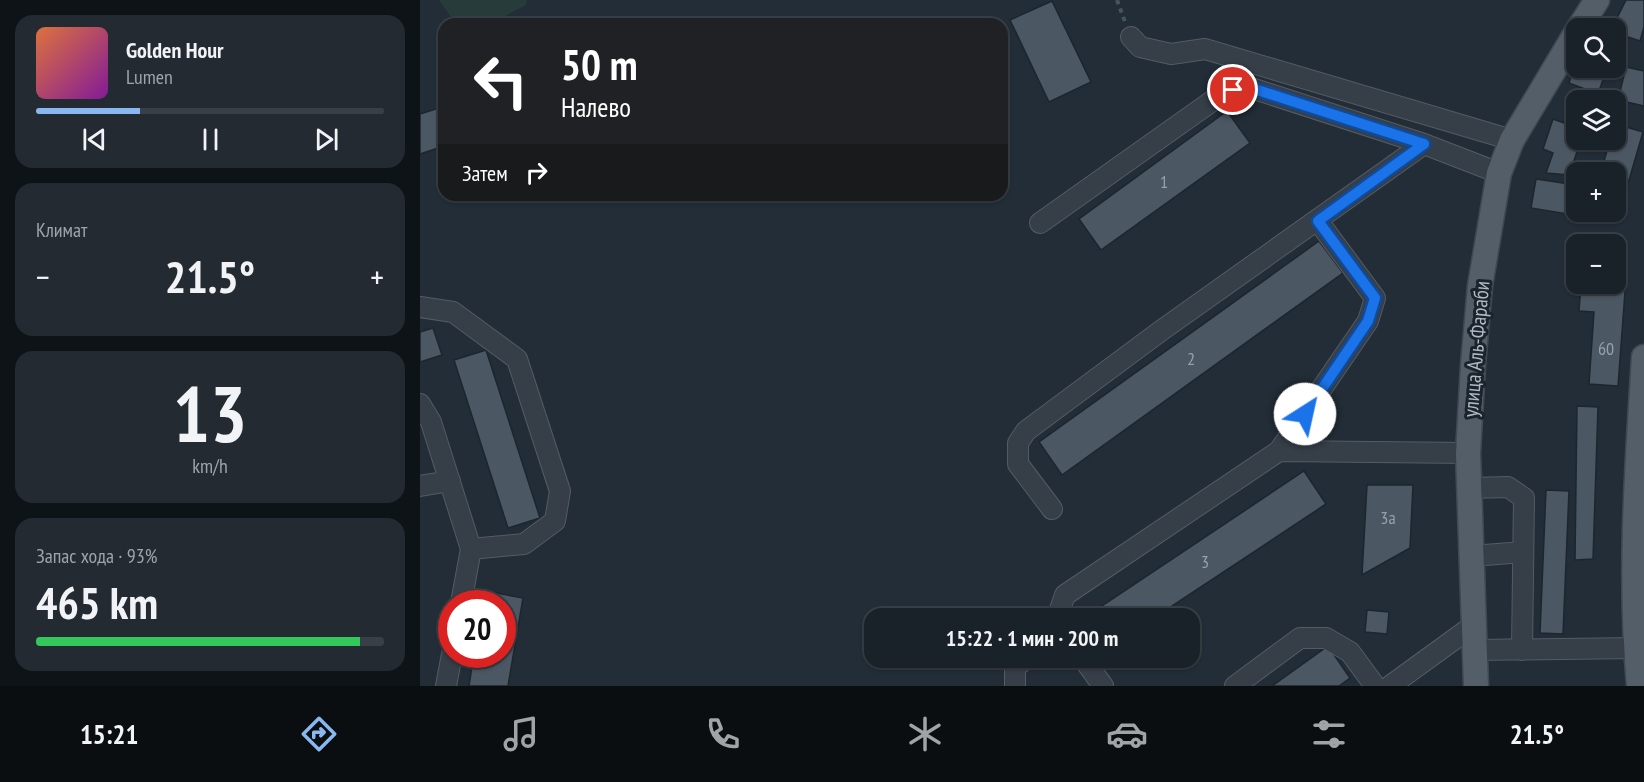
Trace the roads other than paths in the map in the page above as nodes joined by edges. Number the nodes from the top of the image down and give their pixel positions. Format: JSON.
{"nodes":[{"id":1,"x":1597,"y":0,"type":"edge"},
{"id":2,"x":1586,"y":18,"type":"edge"},
{"id":3,"x":1131,"y":37,"type":"dead end"},
{"id":4,"x":1566,"y":50,"type":"edge"},
{"id":5,"x":1512,"y":141,"type":"junction"},
{"id":6,"x":1424,"y":144,"type":"junction"},
{"id":7,"x":1499,"y":173,"type":"junction"},
{"id":8,"x":1318,"y":221,"type":"junction"},
{"id":9,"x":1040,"y":222,"type":"dead end"},
{"id":10,"x":420,"y":307,"type":"edge"},
{"id":11,"x":1644,"y":357,"type":"edge"},
{"id":12,"x":420,"y":404,"type":"edge"},
{"id":13,"x":1279,"y":451,"type":"junction"},
{"id":14,"x":1468,"y":453,"type":"junction"},
{"id":15,"x":450,"y":481,"type":"junction"},
{"id":16,"x":420,"y":486,"type":"edge"},
{"id":17,"x":1470,"y":488,"type":"junction"},
{"id":18,"x":1052,"y":509,"type":"dead end"},
{"id":19,"x":471,"y":549,"type":"junction"},
{"id":20,"x":1523,"y":552,"type":"junction"},
{"id":21,"x":1472,"y":556,"type":"junction"},
{"id":22,"x":463,"y":590,"type":"edge"},
{"id":23,"x":1060,"y":608,"type":"edge"},
{"id":24,"x":1474,"y":625,"type":"junction"},
{"id":25,"x":1640,"y":649,"type":"edge"},
{"id":26,"x":1475,"y":650,"type":"junction"},
{"id":27,"x":1522,"y":650,"type":"junction"},
{"id":28,"x":449,"y":668,"type":"edge"},
{"id":29,"x":1015,"y":668,"type":"edge"},
{"id":30,"x":1090,"y":668,"type":"edge"},
{"id":31,"x":446,"y":686,"type":"edge"},
{"id":32,"x":1015,"y":686,"type":"edge"},
{"id":33,"x":1102,"y":686,"type":"edge"},
{"id":34,"x":1235,"y":686,"type":"edge"},
{"id":35,"x":1375,"y":686,"type":"edge"},
{"id":36,"x":1390,"y":686,"type":"edge"},
{"id":37,"x":1476,"y":686,"type":"edge"},
{"id":38,"x":1640,"y":686,"type":"edge"}],
"edges":[{"from":1,"to":2,"type":"main road"},
{"from":3,"to":5,"type":"street"},
{"from":4,"to":5,"type":"main road","name":"улица Аль-Фараби"},
{"from":5,"to":7,"type":"main road","name":"улица Аль-Фараби"},
{"from":6,"to":7,"type":"street"},
{"from":6,"to":8,"type":"street"},
{"from":6,"to":9,"type":"street"},
{"from":7,"to":14,"type":"main road","name":"улица Аль-Фараби"},
{"from":8,"to":13,"type":"street"},
{"from":8,"to":18,"type":"street"},
{"from":10,"to":19,"type":"street"},
{"from":11,"to":25,"type":"main road"},
{"from":12,"to":15,"type":"street"},
{"from":13,"to":14,"type":"street"},
{"from":13,"to":23,"type":"street"},
{"from":14,"to":17,"type":"main road","name":"улица Аль-Фараби"},
{"from":15,"to":16,"type":"street"},
{"from":15,"to":19,"type":"street"},
{"from":17,"to":20,"type":"street"},
{"from":17,"to":21,"type":"main road","name":"улица Аль-Фараби"},
{"from":19,"to":22,"type":"street"},
{"from":20,"to":21,"type":"street"},
{"from":20,"to":27,"type":"street"},
{"from":21,"to":24,"type":"main road","name":"улица Аль-Фараби"},
{"from":24,"to":26,"type":"main road","name":"улица Аль-Фараби"},
{"from":24,"to":36,"type":"street"},
{"from":25,"to":27,"type":"street"},
{"from":25,"to":38,"type":"main road"},
{"from":26,"to":27,"type":"street"},
{"from":26,"to":37,"type":"main road","name":"улица Аль-Фараби"},
{"from":28,"to":31,"type":"street"},
{"from":29,"to":32,"type":"street"},
{"from":30,"to":33,"type":"street"},
{"from":34,"to":35,"type":"street"}]}
